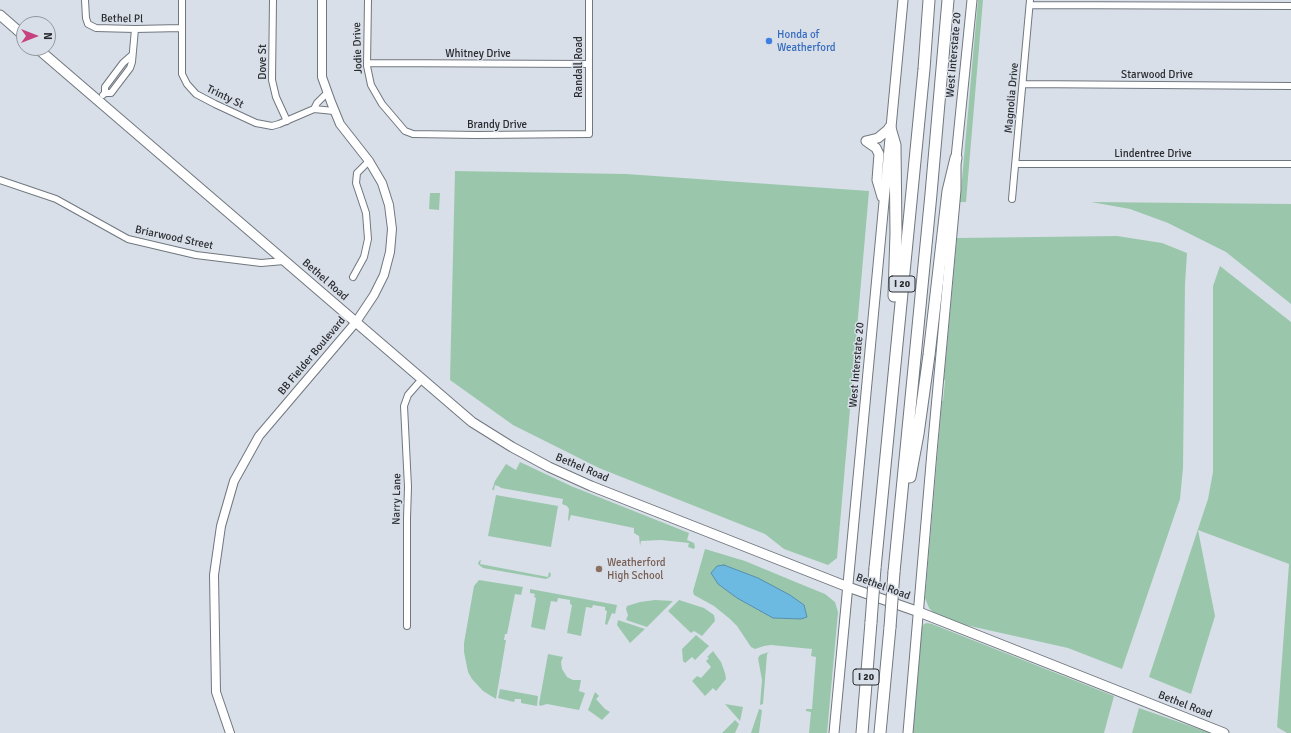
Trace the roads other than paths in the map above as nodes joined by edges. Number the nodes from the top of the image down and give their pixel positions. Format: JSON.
{"nodes":[{"id":1,"x":85,"y":0,"type":"edge"},
{"id":2,"x":182,"y":0,"type":"edge"},
{"id":3,"x":273,"y":0,"type":"edge"},
{"id":4,"x":322,"y":0,"type":"edge"},
{"id":5,"x":368,"y":0,"type":"edge"},
{"id":6,"x":589,"y":0,"type":"edge"},
{"id":7,"x":902,"y":0,"type":"edge"},
{"id":8,"x":929,"y":0,"type":"edge"},
{"id":9,"x":948,"y":0,"type":"edge"},
{"id":10,"x":972,"y":0,"type":"edge"},
{"id":11,"x":1030,"y":2,"type":"edge"},
{"id":12,"x":1291,"y":6,"type":"edge"},
{"id":13,"x":0,"y":15,"type":"edge"},
{"id":14,"x":181,"y":28,"type":"junction"},
{"id":15,"x":16,"y":29,"type":"edge"},
{"id":16,"x":135,"y":30,"type":"junction"},
{"id":17,"x":46,"y":56,"type":"edge"},
{"id":18,"x":367,"y":63,"type":"junction"},
{"id":19,"x":589,"y":64,"type":"junction"},
{"id":20,"x":1023,"y":84,"type":"junction"},
{"id":21,"x":1291,"y":86,"type":"edge"},
{"id":22,"x":328,"y":93,"type":"junction"},
{"id":23,"x":98,"y":100,"type":"junction"},
{"id":24,"x":314,"y":108,"type":"junction"},
{"id":25,"x":334,"y":111,"type":"junction"},
{"id":26,"x":287,"y":121,"type":"junction"},
{"id":27,"x":890,"y":128,"type":"junction"},
{"id":28,"x":405,"y":131,"type":"joint"},
{"id":29,"x":589,"y":134,"type":"joint"},
{"id":30,"x":956,"y":158,"type":"junction"},
{"id":31,"x":369,"y":161,"type":"junction"},
{"id":32,"x":1016,"y":164,"type":"junction"},
{"id":33,"x":1291,"y":164,"type":"edge"},
{"id":34,"x":0,"y":180,"type":"edge"},
{"id":35,"x":1012,"y":199,"type":"dead end"},
{"id":36,"x":883,"y":204,"type":"junction"},
{"id":37,"x":284,"y":261,"type":"junction"},
{"id":38,"x":353,"y":277,"type":"dead end"},
{"id":39,"x":356,"y":322,"type":"junction"},
{"id":40,"x":896,"y":351,"type":"junction"},
{"id":41,"x":422,"y":379,"type":"junction"},
{"id":42,"x":901,"y":504,"type":"junction"},
{"id":43,"x":848,"y":587,"type":"junction"},
{"id":44,"x":919,"y":612,"type":"junction"},
{"id":45,"x":407,"y":626,"type":"dead end"},
{"id":46,"x":230,"y":733,"type":"edge"},
{"id":47,"x":834,"y":733,"type":"edge"},
{"id":48,"x":862,"y":733,"type":"edge"},
{"id":49,"x":880,"y":733,"type":"edge"},
{"id":50,"x":908,"y":733,"type":"edge"},
{"id":51,"x":1224,"y":733,"type":"edge"}],
"edges":[{"from":1,"to":16,"type":"street","name":"Bethel Pl"},
{"from":2,"to":14,"type":"street","name":"Trinty St"},
{"from":3,"to":26,"type":"street","name":"Dove St"},
{"from":4,"to":22,"type":"street","name":"BB Fielder Boulevard"},
{"from":5,"to":18,"type":"street","name":"Jodie Drive"},
{"from":6,"to":19,"type":"street","name":"Randall Road"},
{"from":7,"to":27,"type":"main road","name":"West Interstate 20"},
{"from":8,"to":40,"type":"highway","number":"I 20"},
{"from":9,"to":42,"type":"highway","number":"I 20"},
{"from":10,"to":30,"type":"main road","name":"West Interstate 20"},
{"from":11,"to":12,"type":"street"},
{"from":11,"to":20,"type":"street","name":"Magnolia Drive"},
{"from":13,"to":15,"type":"main road"},
{"from":14,"to":16,"type":"street","name":"Bethel Pl"},
{"from":14,"to":26,"type":"street","name":"Trinty St"},
{"from":16,"to":23,"type":"street"},
{"from":17,"to":23,"type":"main road","name":"Bethel Road"},
{"from":18,"to":19,"type":"street","name":"Whitney Drive"},
{"from":18,"to":28,"type":"street","name":"Jodie Drive"},
{"from":19,"to":29,"type":"street","name":"Randall Road"},
{"from":20,"to":21,"type":"street","name":"Starwood Drive"},
{"from":20,"to":32,"type":"street","name":"Magnolia Drive"},
{"from":22,"to":24,"type":"street","name":"Trinty St"},
{"from":22,"to":25,"type":"street","name":"BB Fielder Boulevard"},
{"from":23,"to":37,"type":"main road","name":"Bethel Road"},
{"from":24,"to":25,"type":"street"},
{"from":24,"to":26,"type":"street","name":"Trinty St"},
{"from":25,"to":31,"type":"street","name":"BB Fielder Boulevard"},
{"from":27,"to":36,"type":"main road","name":"West Interstate 20"},
{"from":27,"to":36,"type":"main road"},
{"from":27,"to":40,"type":"highway"},
{"from":28,"to":29,"type":"street","name":"Brandy Drive"},
{"from":30,"to":42,"type":"highway"},
{"from":30,"to":44,"type":"main road","name":"West Interstate 20"},
{"from":31,"to":38,"type":"street"},
{"from":31,"to":39,"type":"street","name":"BB Fielder Boulevard"},
{"from":32,"to":33,"type":"street","name":"Lindentree Drive"},
{"from":32,"to":35,"type":"street","name":"Magnolia Drive"},
{"from":34,"to":37,"type":"street","name":"Briarwood Street"},
{"from":36,"to":43,"type":"main road","name":"West Interstate 20"},
{"from":37,"to":39,"type":"main road","name":"Bethel Road"},
{"from":39,"to":41,"type":"main road","name":"Bethel Road"},
{"from":39,"to":46,"type":"street","name":"BB Fielder Boulevard"},
{"from":40,"to":48,"type":"highway","number":"I 20","bridge":true},
{"from":41,"to":43,"type":"main road","name":"Bethel Road"},
{"from":41,"to":45,"type":"street","name":"Narry Lane"},
{"from":42,"to":49,"type":"highway","number":"I 20","bridge":true},
{"from":43,"to":44,"type":"main road","name":"Bethel Road"},
{"from":43,"to":47,"type":"main road","name":"West Interstate 20"},
{"from":44,"to":50,"type":"main road","name":"West Interstate 20"},
{"from":44,"to":51,"type":"main road","name":"Bethel Road"}]}
